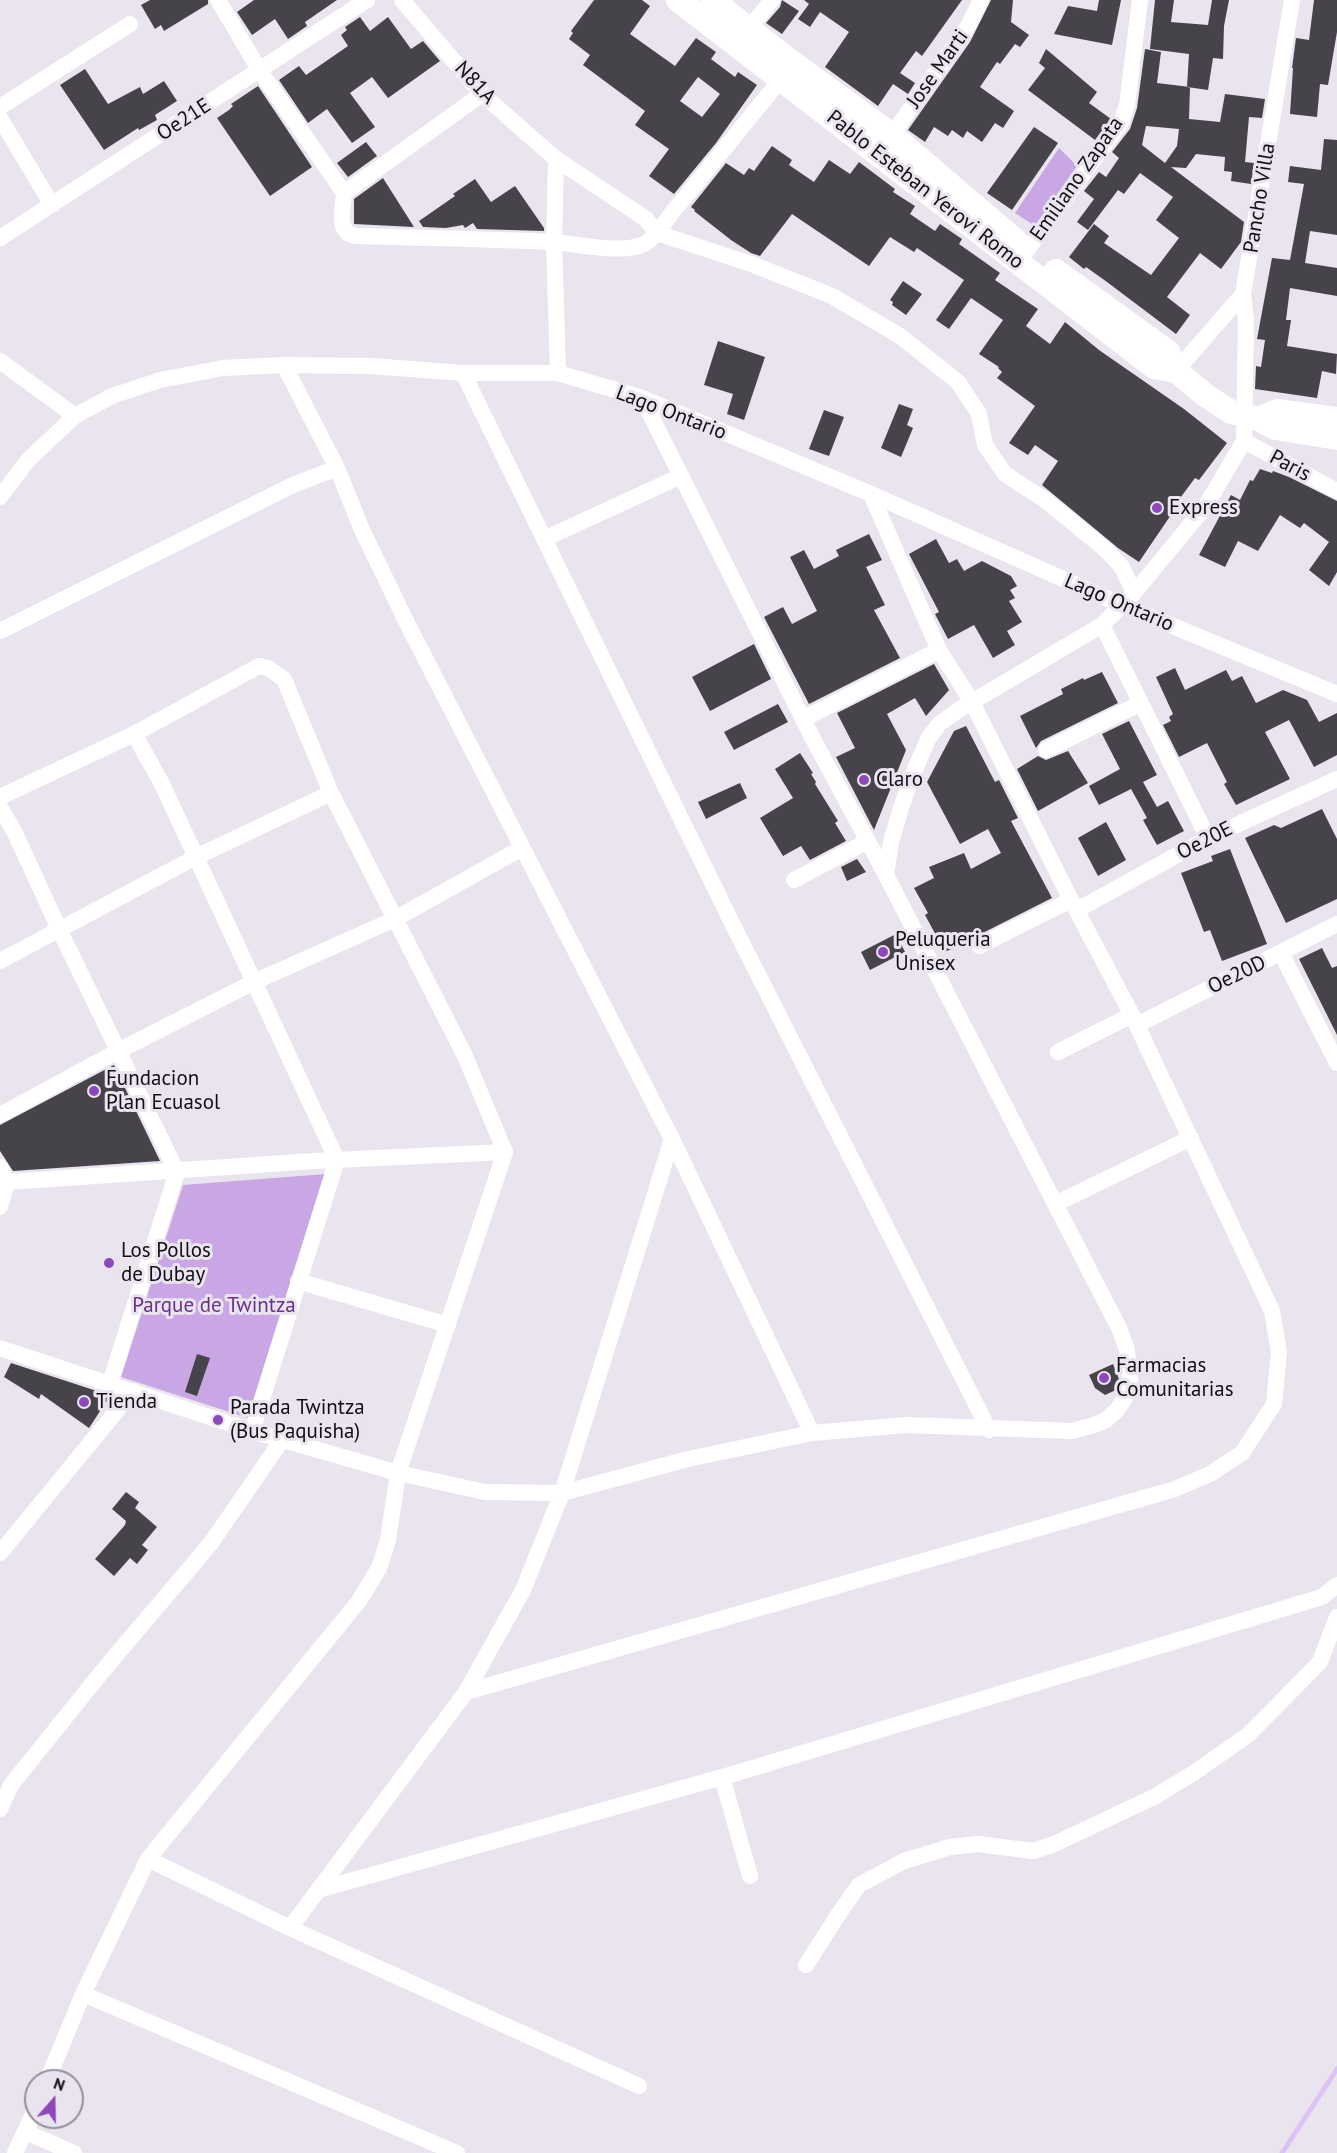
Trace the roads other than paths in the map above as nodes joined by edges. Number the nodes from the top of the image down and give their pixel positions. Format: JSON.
{"nodes":[{"id":1,"x":218,"y":0,"type":"edge"},
{"id":2,"x":368,"y":0,"type":"edge"},
{"id":3,"x":402,"y":0,"type":"edge"},
{"id":4,"x":678,"y":0,"type":"edge"},
{"id":5,"x":712,"y":0,"type":"edge"},
{"id":6,"x":772,"y":0,"type":"edge"},
{"id":7,"x":981,"y":0,"type":"edge"},
{"id":8,"x":1140,"y":0,"type":"edge"},
{"id":9,"x":1292,"y":0,"type":"edge"},
{"id":10,"x":130,"y":24,"type":"dead end"},
{"id":11,"x":749,"y":28,"type":"junction"},
{"id":12,"x":260,"y":71,"type":"junction"},
{"id":13,"x":787,"y":71,"type":"junction"},
{"id":14,"x":482,"y":93,"type":"junction"},
{"id":15,"x":0,"y":107,"type":"edge"},
{"id":16,"x":0,"y":118,"type":"edge"},
{"id":17,"x":892,"y":135,"type":"junction"},
{"id":18,"x":556,"y":159,"type":"junction"},
{"id":19,"x":344,"y":193,"type":"junction"},
{"id":20,"x":52,"y":205,"type":"junction"},
{"id":21,"x":657,"y":233,"type":"junction"},
{"id":22,"x":0,"y":238,"type":"edge"},
{"id":23,"x":554,"y":242,"type":"junction"},
{"id":24,"x":1027,"y":250,"type":"junction"},
{"id":25,"x":1243,"y":294,"type":"junction"},
{"id":26,"x":0,"y":362,"type":"edge"},
{"id":27,"x":284,"y":366,"type":"junction"},
{"id":28,"x":1176,"y":371,"type":"junction"},
{"id":29,"x":463,"y":372,"type":"junction"},
{"id":30,"x":558,"y":373,"type":"junction"},
{"id":31,"x":642,"y":398,"type":"junction"},
{"id":32,"x":75,"y":416,"type":"junction"},
{"id":33,"x":1252,"y":417,"type":"junction"},
{"id":34,"x":1337,"y":419,"type":"edge"},
{"id":35,"x":1337,"y":438,"type":"edge"},
{"id":36,"x":1244,"y":441,"type":"junction"},
{"id":37,"x":337,"y":468,"type":"junction"},
{"id":38,"x":681,"y":476,"type":"junction"},
{"id":39,"x":1337,"y":491,"type":"edge"},
{"id":40,"x":871,"y":494,"type":"junction"},
{"id":41,"x":0,"y":497,"type":"edge"},
{"id":42,"x":544,"y":539,"type":"junction"},
{"id":43,"x":1134,"y":593,"type":"junction"},
{"id":44,"x":1122,"y":605,"type":"junction"},
{"id":45,"x":1102,"y":625,"type":"junction"},
{"id":46,"x":0,"y":631,"type":"edge"},
{"id":47,"x":939,"y":650,"type":"junction"},
{"id":48,"x":1337,"y":694,"type":"edge"},
{"id":49,"x":972,"y":702,"type":"junction"},
{"id":50,"x":1141,"y":703,"type":"junction"},
{"id":51,"x":803,"y":719,"type":"junction"},
{"id":52,"x":134,"y":734,"type":"junction"},
{"id":53,"x":1046,"y":750,"type":"dead end"},
{"id":54,"x":1337,"y":779,"type":"edge"},
{"id":55,"x":331,"y":793,"type":"junction"},
{"id":56,"x":0,"y":797,"type":"edge"},
{"id":57,"x":0,"y":807,"type":"edge"},
{"id":58,"x":1208,"y":838,"type":"junction"},
{"id":59,"x":868,"y":841,"type":"junction"},
{"id":60,"x":522,"y":848,"type":"junction"},
{"id":61,"x":196,"y":857,"type":"junction"},
{"id":62,"x":886,"y":875,"type":"junction"},
{"id":63,"x":794,"y":880,"type":"dead end"},
{"id":64,"x":1074,"y":905,"type":"junction"},
{"id":65,"x":395,"y":919,"type":"junction"},
{"id":66,"x":1337,"y":924,"type":"edge"},
{"id":67,"x":60,"y":931,"type":"junction"},
{"id":68,"x":979,"y":946,"type":"dead end"},
{"id":69,"x":1281,"y":954,"type":"junction"},
{"id":70,"x":0,"y":961,"type":"edge"},
{"id":71,"x":254,"y":982,"type":"junction"},
{"id":72,"x":1134,"y":1020,"type":"junction"},
{"id":73,"x":118,"y":1051,"type":"junction"},
{"id":74,"x":1058,"y":1052,"type":"dead end"},
{"id":75,"x":1337,"y":1063,"type":"edge"},
{"id":76,"x":0,"y":1115,"type":"edge"},
{"id":77,"x":1191,"y":1138,"type":"junction"},
{"id":78,"x":672,"y":1139,"type":"junction"},
{"id":79,"x":505,"y":1152,"type":"junction"},
{"id":80,"x":337,"y":1160,"type":"junction"},
{"id":81,"x":0,"y":1167,"type":"edge"},
{"id":82,"x":177,"y":1172,"type":"junction"},
{"id":83,"x":8,"y":1182,"type":"junction"},
{"id":84,"x":1055,"y":1204,"type":"junction"},
{"id":85,"x":0,"y":1207,"type":"edge"},
{"id":86,"x":298,"y":1281,"type":"junction"},
{"id":87,"x":448,"y":1325,"type":"junction"},
{"id":88,"x":0,"y":1348,"type":"edge"},
{"id":89,"x":110,"y":1383,"type":"junction"},
{"id":90,"x":133,"y":1391,"type":"junction"},
{"id":91,"x":989,"y":1430,"type":"junction"},
{"id":92,"x":252,"y":1431,"type":"junction"},
{"id":93,"x":812,"y":1433,"type":"junction"},
{"id":94,"x":282,"y":1440,"type":"junction"},
{"id":95,"x":398,"y":1473,"type":"junction"},
{"id":96,"x":562,"y":1493,"type":"junction"},
{"id":97,"x":0,"y":1552,"type":"edge"},
{"id":98,"x":1337,"y":1585,"type":"edge"},
{"id":99,"x":1337,"y":1617,"type":"edge"},
{"id":100,"x":466,"y":1692,"type":"junction"},
{"id":101,"x":722,"y":1777,"type":"junction"},
{"id":102,"x":0,"y":1809,"type":"edge"},
{"id":103,"x":148,"y":1858,"type":"junction"},
{"id":104,"x":750,"y":1876,"type":"dead end"},
{"id":105,"x":318,"y":1890,"type":"junction"},
{"id":106,"x":290,"y":1928,"type":"junction"},
{"id":107,"x":806,"y":1965,"type":"dead end"},
{"id":108,"x":83,"y":1994,"type":"junction"},
{"id":109,"x":52,"y":2069,"type":"edge"},
{"id":110,"x":639,"y":2086,"type":"dead end"},
{"id":111,"x":27,"y":2129,"type":"edge"},
{"id":112,"x":26,"y":2132,"type":"junction"},
{"id":113,"x":15,"y":2153,"type":"edge"},
{"id":114,"x":74,"y":2153,"type":"edge"},
{"id":115,"x":457,"y":2153,"type":"edge"}],
"edges":[{"from":1,"to":12,"type":"street"},
{"from":2,"to":12,"type":"street","name":"Oe21E"},
{"from":3,"to":14,"type":"street","name":"N81A"},
{"from":4,"to":13,"type":"street","name":"Pablo Esteban Yerovi Romo"},
{"from":5,"to":11,"type":"street","name":"Pablo Esteban Yerovi Romo"},
{"from":6,"to":11,"type":"street"},
{"from":7,"to":17,"type":"street","name":"Jose Marti"},
{"from":8,"to":24,"type":"street","name":"Emiliano Zapata"},
{"from":9,"to":25,"type":"street","name":"Pancho Villa"},
{"from":10,"to":15,"type":"street"},
{"from":11,"to":13,"type":"street","name":"Pablo Esteban Yerovi Romo"},
{"from":12,"to":19,"type":"street"},
{"from":12,"to":20,"type":"street","name":"Oe21E"},
{"from":13,"to":17,"type":"street","name":"Pablo Esteban Yerovi Romo"},
{"from":13,"to":21,"type":"street"},
{"from":13,"to":28,"type":"street","name":"Pablo Esteban Yerovi Romo"},
{"from":14,"to":18,"type":"street","name":"N81A"},
{"from":14,"to":19,"type":"street"},
{"from":16,"to":20,"type":"street"},
{"from":17,"to":24,"type":"street","name":"Pablo Esteban Yerovi Romo"},
{"from":18,"to":21,"type":"street","name":"N81A"},
{"from":18,"to":23,"type":"street"},
{"from":19,"to":23,"type":"street"},
{"from":20,"to":22,"type":"street","name":"Oe21E"},
{"from":21,"to":23,"type":"street"},
{"from":21,"to":43,"type":"street"},
{"from":23,"to":30,"type":"street"},
{"from":24,"to":28,"type":"street","name":"Pablo Esteban Yerovi Romo"},
{"from":25,"to":28,"type":"street"},
{"from":25,"to":33,"type":"street","name":"Pancho Villa"},
{"from":26,"to":32,"type":"street"},
{"from":27,"to":29,"type":"street","name":"Lago Ontario"},
{"from":27,"to":32,"type":"street","name":"Lago Ontario"},
{"from":27,"to":37,"type":"street"},
{"from":28,"to":33,"type":"street","name":"Pablo Esteban Yerovi Romo"},
{"from":29,"to":30,"type":"street","name":"Lago Ontario"},
{"from":29,"to":42,"type":"street"},
{"from":30,"to":31,"type":"street","name":"Lago Ontario"},
{"from":31,"to":38,"type":"street"},
{"from":31,"to":40,"type":"street","name":"Lago Ontario"},
{"from":32,"to":41,"type":"street","name":"Lago Ontario"},
{"from":33,"to":34,"type":"street"},
{"from":33,"to":35,"type":"street","name":"Pablo Esteban Yerovi Romo"},
{"from":33,"to":36,"type":"street","name":"Pancho Villa"},
{"from":36,"to":39,"type":"street","name":"Paris"},
{"from":36,"to":43,"type":"street"},
{"from":37,"to":46,"type":"street"},
{"from":37,"to":60,"type":"street"},
{"from":38,"to":42,"type":"street"},
{"from":38,"to":51,"type":"street"},
{"from":40,"to":44,"type":"street","name":"Lago Ontario"},
{"from":40,"to":47,"type":"street"},
{"from":42,"to":91,"type":"street"},
{"from":43,"to":44,"type":"street"},
{"from":44,"to":45,"type":"street"},
{"from":44,"to":48,"type":"street","name":"Lago Ontario"},
{"from":45,"to":49,"type":"street"},
{"from":45,"to":50,"type":"street"},
{"from":47,"to":49,"type":"street"},
{"from":47,"to":51,"type":"street"},
{"from":49,"to":62,"type":"street"},
{"from":49,"to":64,"type":"street"},
{"from":50,"to":53,"type":"street"},
{"from":50,"to":58,"type":"street"},
{"from":51,"to":59,"type":"street"},
{"from":52,"to":55,"type":"street"},
{"from":52,"to":56,"type":"street"},
{"from":52,"to":61,"type":"street"},
{"from":54,"to":58,"type":"street","name":"Oe20E"},
{"from":55,"to":61,"type":"street"},
{"from":55,"to":65,"type":"street"},
{"from":57,"to":67,"type":"street"},
{"from":58,"to":64,"type":"street","name":"Oe20E"},
{"from":59,"to":62,"type":"street"},
{"from":59,"to":63,"type":"street"},
{"from":60,"to":65,"type":"street"},
{"from":60,"to":78,"type":"street"},
{"from":61,"to":67,"type":"street"},
{"from":61,"to":71,"type":"street"},
{"from":62,"to":84,"type":"street"},
{"from":64,"to":68,"type":"street","name":"Oe20E"},
{"from":64,"to":72,"type":"street"},
{"from":65,"to":71,"type":"street"},
{"from":65,"to":79,"type":"street"},
{"from":66,"to":69,"type":"street","name":"Oe20D"},
{"from":67,"to":70,"type":"street"},
{"from":67,"to":73,"type":"street"},
{"from":69,"to":72,"type":"street","name":"Oe20D"},
{"from":69,"to":75,"type":"street"},
{"from":71,"to":73,"type":"street"},
{"from":71,"to":80,"type":"street"},
{"from":72,"to":74,"type":"street","name":"Oe20D"},
{"from":72,"to":77,"type":"street"},
{"from":73,"to":76,"type":"street"},
{"from":73,"to":82,"type":"street"},
{"from":77,"to":84,"type":"street"},
{"from":77,"to":100,"type":"street"},
{"from":78,"to":93,"type":"street"},
{"from":78,"to":96,"type":"street"},
{"from":79,"to":80,"type":"street"},
{"from":79,"to":87,"type":"street"},
{"from":80,"to":82,"type":"street"},
{"from":80,"to":86,"type":"street"},
{"from":81,"to":83,"type":"street"},
{"from":82,"to":83,"type":"street"},
{"from":82,"to":89,"type":"street"},
{"from":83,"to":85,"type":"street"},
{"from":84,"to":91,"type":"street"},
{"from":86,"to":87,"type":"street"},
{"from":86,"to":92,"type":"street"},
{"from":87,"to":95,"type":"street"},
{"from":88,"to":89,"type":"street"},
{"from":89,"to":90,"type":"street"},
{"from":90,"to":92,"type":"street"},
{"from":90,"to":97,"type":"street"},
{"from":91,"to":93,"type":"street"},
{"from":92,"to":94,"type":"street"},
{"from":93,"to":96,"type":"street"},
{"from":94,"to":95,"type":"street"},
{"from":94,"to":102,"type":"street"},
{"from":95,"to":96,"type":"street"},
{"from":95,"to":103,"type":"street"},
{"from":96,"to":100,"type":"street"},
{"from":98,"to":101,"type":"street"},
{"from":99,"to":107,"type":"street"},
{"from":100,"to":105,"type":"street"},
{"from":101,"to":104,"type":"street"},
{"from":101,"to":105,"type":"street"},
{"from":103,"to":106,"type":"street"},
{"from":103,"to":108,"type":"street"},
{"from":105,"to":106,"type":"street"},
{"from":106,"to":110,"type":"street"},
{"from":108,"to":109,"type":"street"},
{"from":108,"to":115,"type":"street"},
{"from":111,"to":112,"type":"street"},
{"from":112,"to":113,"type":"street"},
{"from":112,"to":114,"type":"street"}]}
